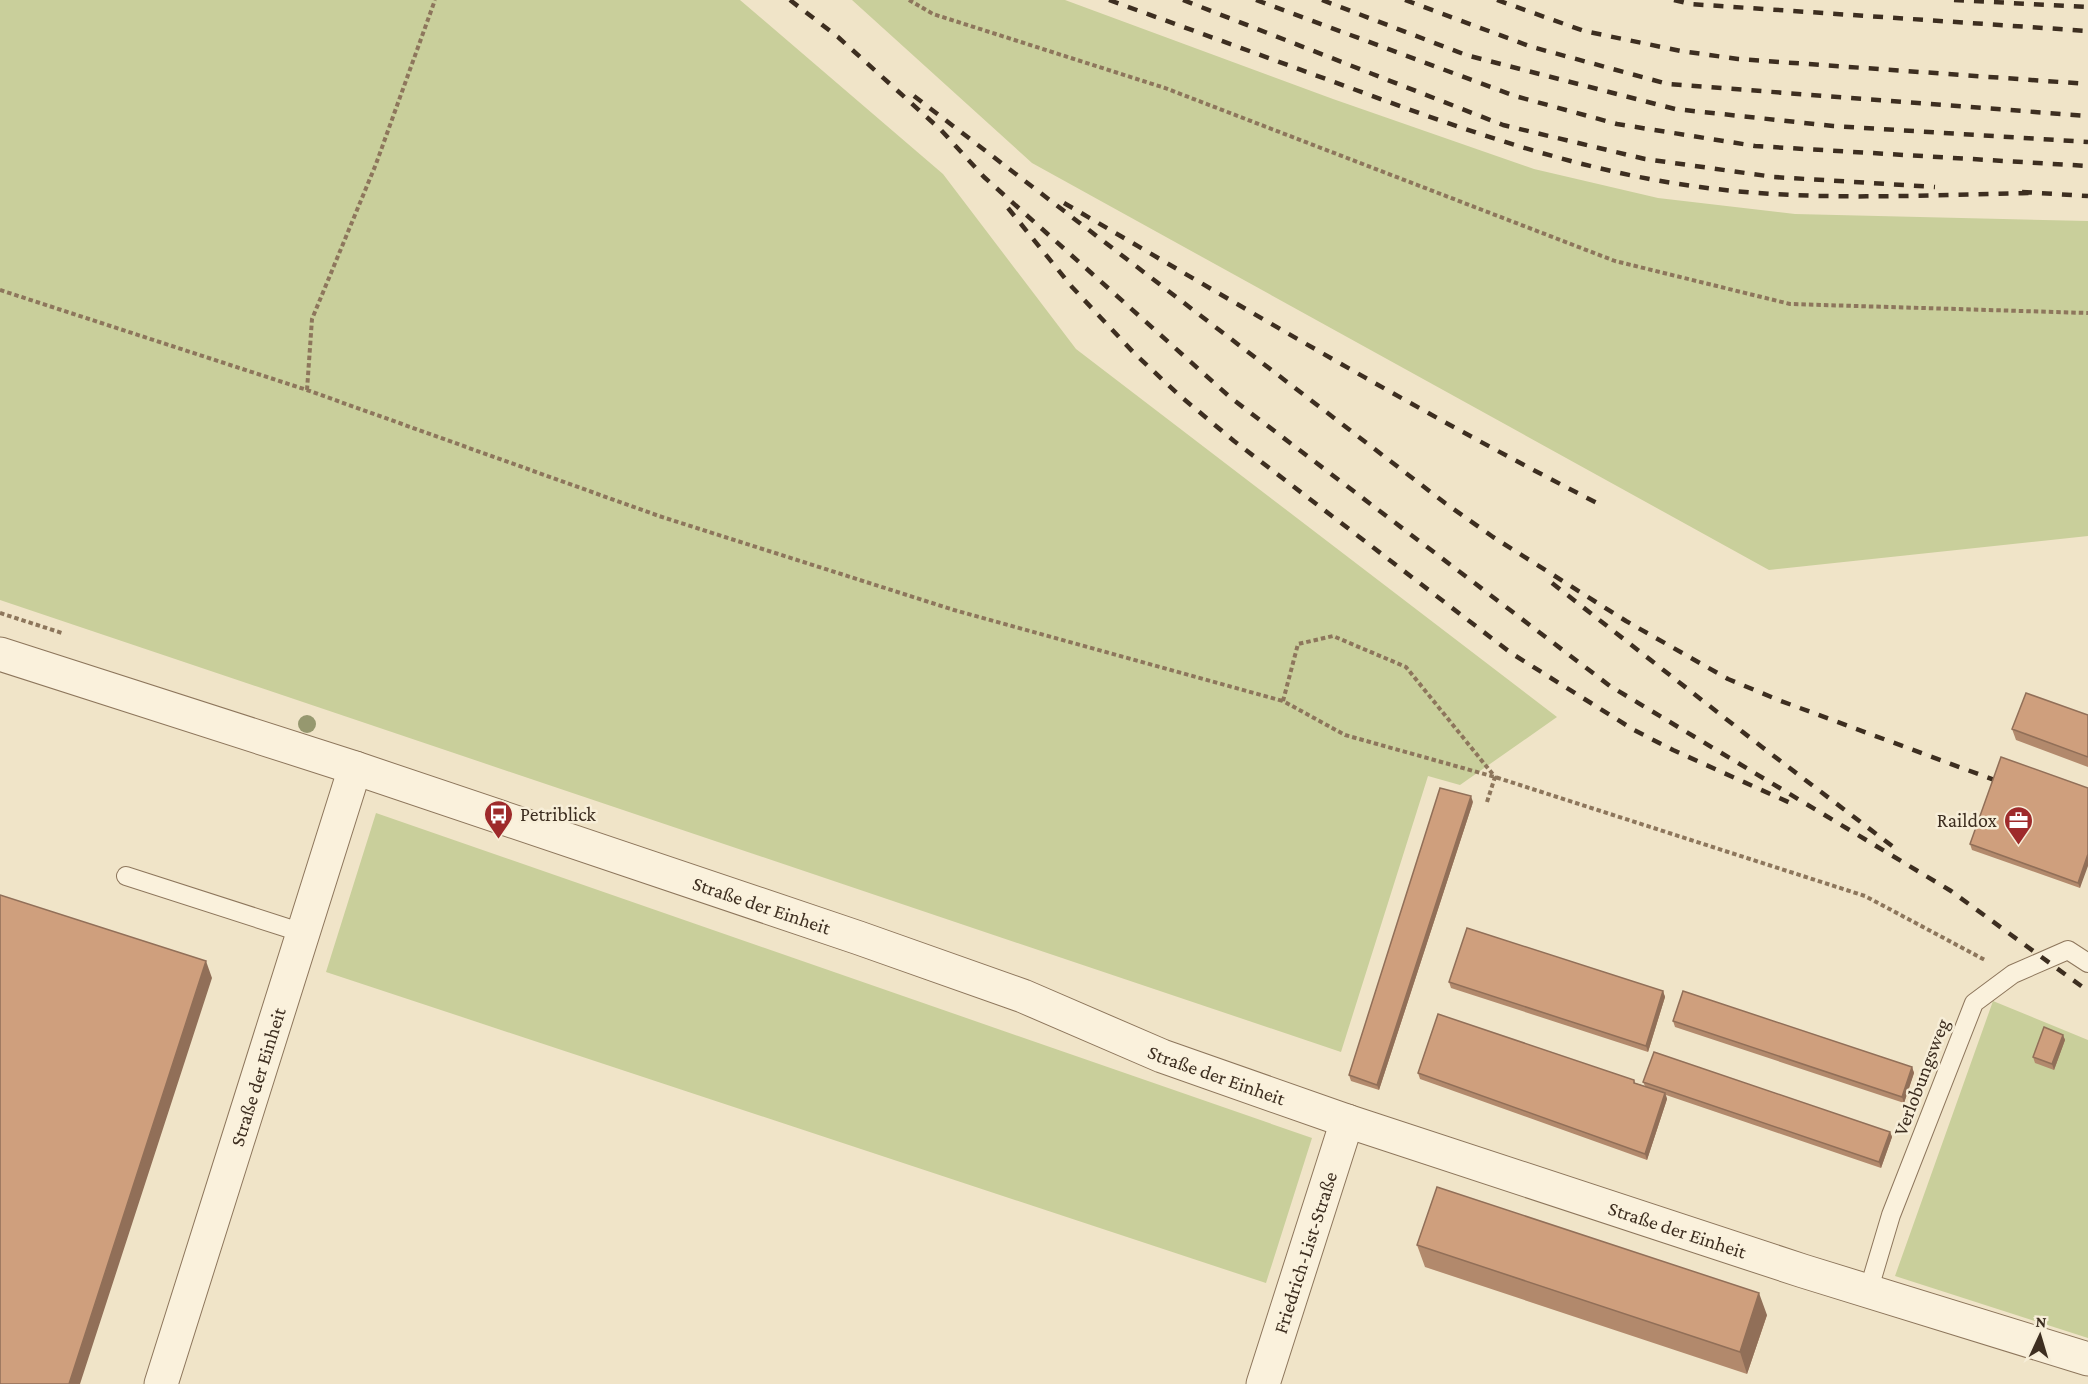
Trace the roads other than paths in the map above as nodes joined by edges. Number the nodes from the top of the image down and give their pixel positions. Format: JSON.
{"nodes":[{"id":1,"x":0,"y":654,"type":"edge"},
{"id":2,"x":355,"y":768,"type":"junction"},
{"id":3,"x":126,"y":876,"type":"dead end"},
{"id":4,"x":303,"y":933,"type":"junction"},
{"id":5,"x":2088,"y":963,"type":"edge"},
{"id":6,"x":1347,"y":1121,"type":"junction"},
{"id":7,"x":1868,"y":1292,"type":"junction"},
{"id":8,"x":2088,"y":1359,"type":"edge"},
{"id":9,"x":161,"y":1384,"type":"edge"},
{"id":10,"x":1263,"y":1384,"type":"edge"}],
"edges":[{"from":1,"to":2,"type":"street","name":"Straße der Einheit"},
{"from":2,"to":4,"type":"street","name":"Straße der Einheit"},
{"from":2,"to":6,"type":"street","name":"Straße der Einheit"},
{"from":3,"to":4,"type":"lane"},
{"from":4,"to":9,"type":"street","name":"Straße der Einheit"},
{"from":5,"to":7,"type":"lane","name":"Verlobungsweg"},
{"from":6,"to":7,"type":"street","name":"Straße der Einheit"},
{"from":6,"to":10,"type":"street","name":"Friedrich-List-Straße"},
{"from":7,"to":8,"type":"street","name":"Straße der Einheit"}]}
